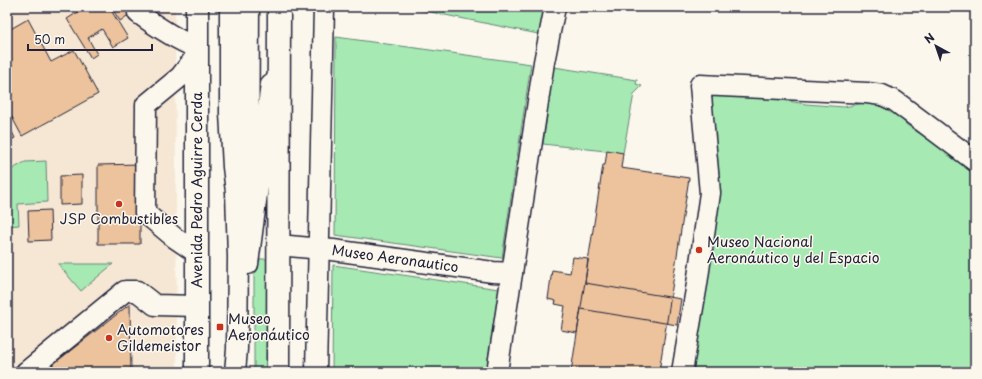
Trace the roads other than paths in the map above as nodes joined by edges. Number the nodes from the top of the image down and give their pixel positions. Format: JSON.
{"nodes":[{"id":1,"x":197,"y":7,"type":"edge"},
{"id":2,"x":230,"y":7,"type":"edge"},
{"id":3,"x":249,"y":7,"type":"edge"},
{"id":4,"x":324,"y":7,"type":"edge"},
{"id":5,"x":555,"y":7,"type":"edge"},
{"id":6,"x":138,"y":13,"type":"dead end"},
{"id":7,"x":278,"y":17,"type":"edge"},
{"id":8,"x":197,"y":51,"type":"junction"},
{"id":9,"x":975,"y":161,"type":"edge"},
{"id":10,"x":278,"y":245,"type":"junction"},
{"id":11,"x":319,"y":248,"type":"junction"},
{"id":12,"x":197,"y":253,"type":"junction"},
{"id":13,"x":248,"y":270,"type":"junction"},
{"id":14,"x":512,"y":273,"type":"junction"},
{"id":15,"x":155,"y":305,"type":"junction"},
{"id":16,"x":131,"y":306,"type":"dead end"},
{"id":17,"x":197,"y":306,"type":"junction"},
{"id":18,"x":26,"y":372,"type":"edge"},
{"id":19,"x":197,"y":372,"type":"edge"},
{"id":20,"x":235,"y":372,"type":"edge"},
{"id":21,"x":249,"y":372,"type":"edge"},
{"id":22,"x":278,"y":372,"type":"edge"},
{"id":23,"x":316,"y":372,"type":"edge"},
{"id":24,"x":497,"y":372,"type":"edge"},
{"id":25,"x":682,"y":372,"type":"edge"}],
"edges":[{"from":1,"to":8,"type":"main road","name":"Avenida Pedro Aguirre Cerda"},
{"from":2,"to":20,"type":"lane"},
{"from":3,"to":13,"type":"lane"},
{"from":4,"to":11,"type":"lane"},
{"from":5,"to":14,"type":"lane"},
{"from":6,"to":8,"type":"lane"},
{"from":7,"to":10,"type":"main road"},
{"from":7,"to":13,"type":"lane"},
{"from":8,"to":12,"type":"main road","name":"Avenida Pedro Aguirre Cerda"},
{"from":8,"to":12,"type":"lane"},
{"from":9,"to":25,"type":"lane"},
{"from":10,"to":11,"type":"lane","name":"Museo Aeronautico"},
{"from":10,"to":22,"type":"main road"},
{"from":11,"to":14,"type":"lane","name":"Museo Aeronautico"},
{"from":11,"to":23,"type":"lane"},
{"from":12,"to":17,"type":"main road","name":"Avenida Pedro Aguirre Cerda"},
{"from":13,"to":21,"type":"lane"},
{"from":14,"to":24,"type":"lane"},
{"from":15,"to":16,"type":"lane"},
{"from":15,"to":17,"type":"lane"},
{"from":15,"to":18,"type":"lane"},
{"from":17,"to":19,"type":"main road","name":"Avenida Pedro Aguirre Cerda"}]}
